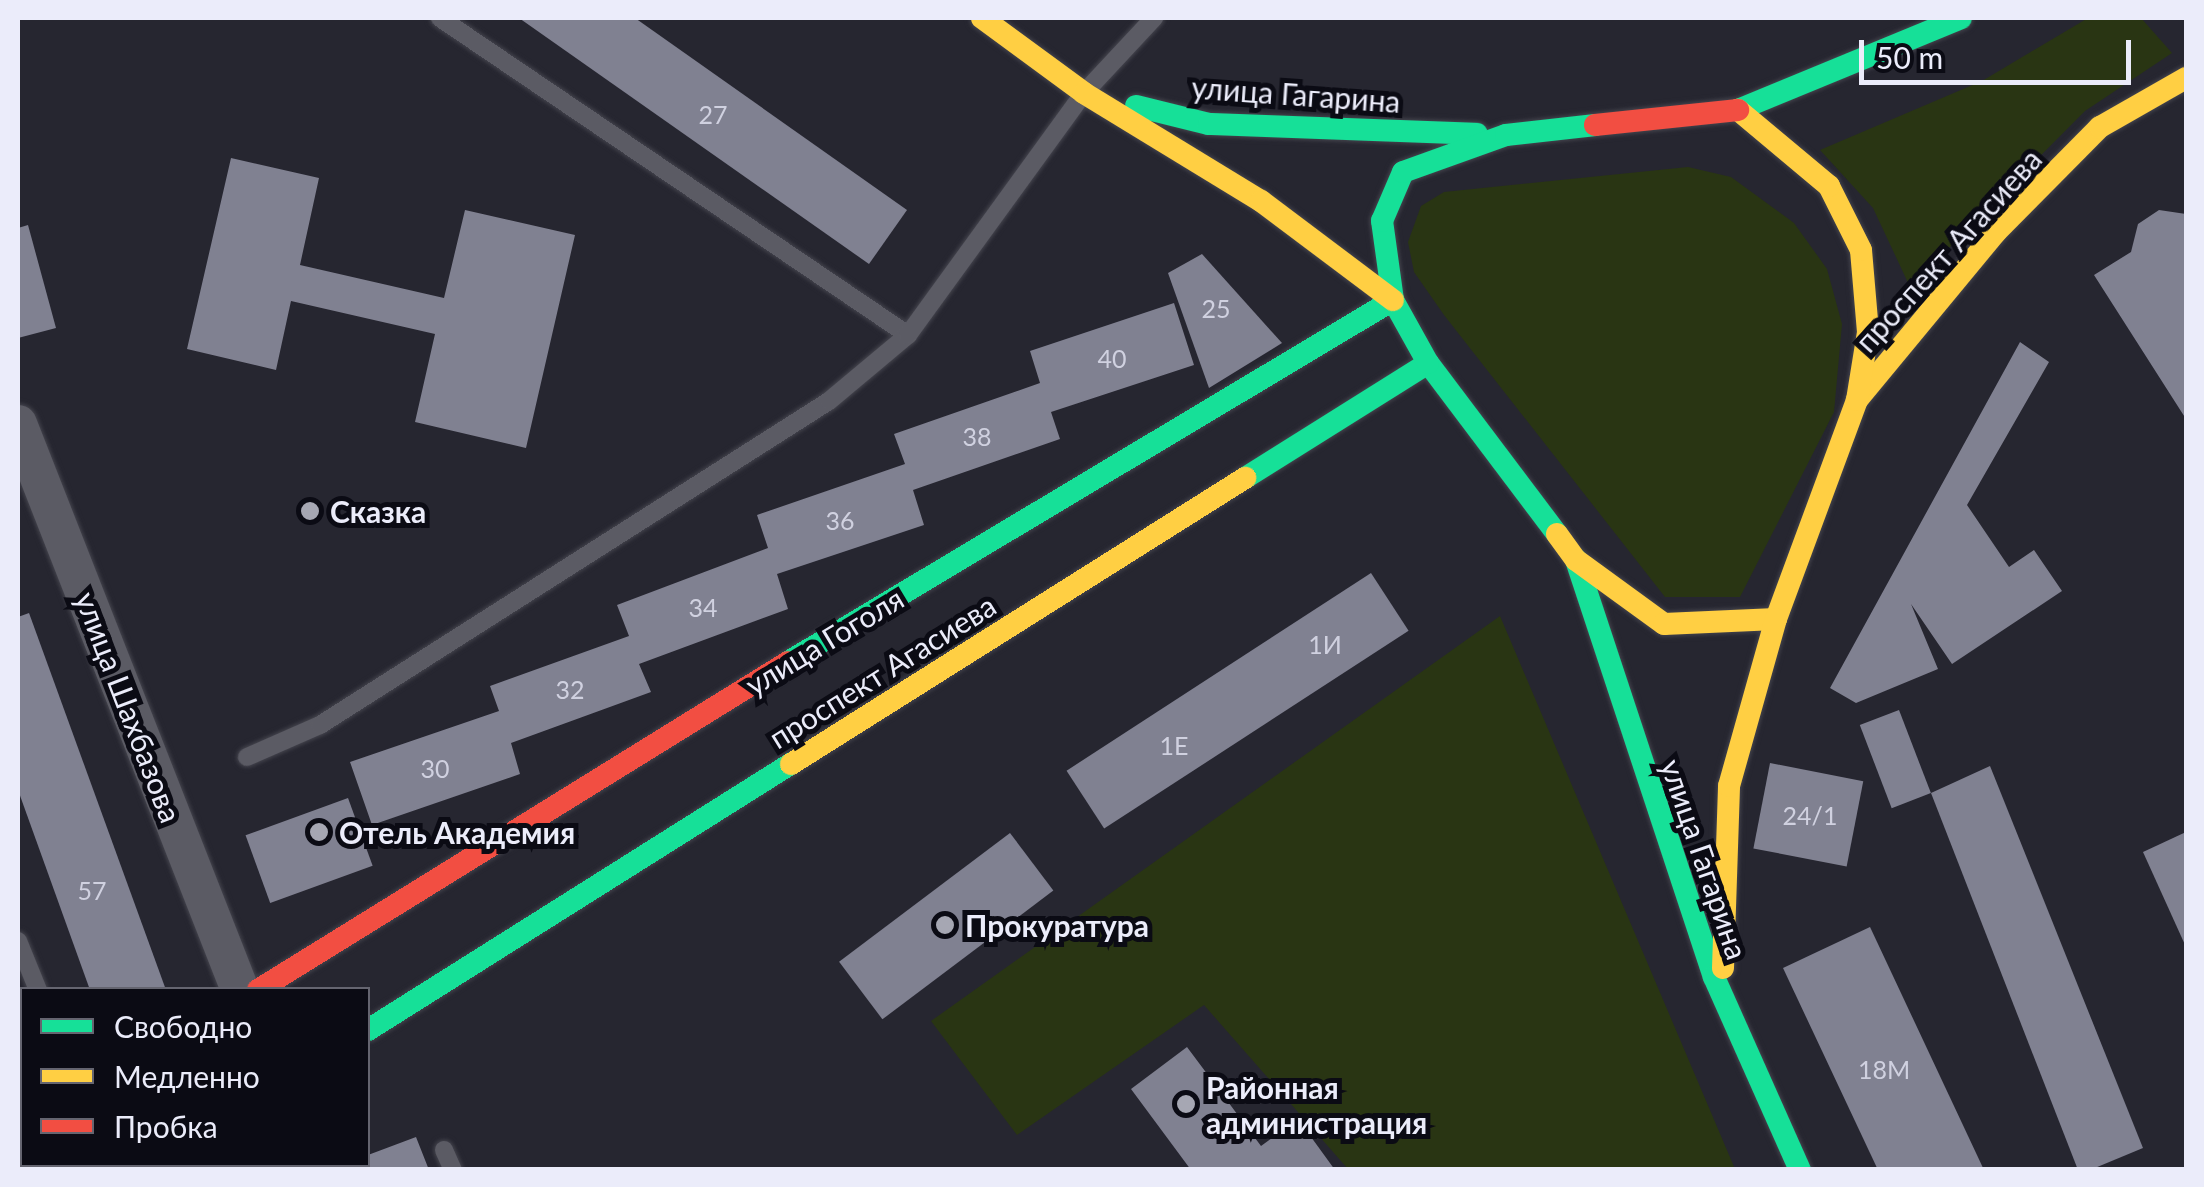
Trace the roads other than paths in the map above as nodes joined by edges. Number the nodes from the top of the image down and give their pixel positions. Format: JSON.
{"nodes":[{"id":1,"x":440,"y":18,"type":"edge"},
{"id":2,"x":982,"y":18,"type":"edge"},
{"id":3,"x":1154,"y":18,"type":"edge"},
{"id":4,"x":1961,"y":18,"type":"edge"},
{"id":5,"x":2186,"y":78,"type":"edge"},
{"id":6,"x":1084,"y":93,"type":"junction"},
{"id":7,"x":1738,"y":110,"type":"junction"},
{"id":8,"x":1506,"y":135,"type":"junction"},
{"id":9,"x":1393,"y":300,"type":"junction"},
{"id":10,"x":908,"y":335,"type":"junction"},
{"id":11,"x":1428,"y":363,"type":"junction"},
{"id":12,"x":1857,"y":400,"type":"junction"},
{"id":13,"x":18,"y":424,"type":"edge"},
{"id":14,"x":1576,"y":560,"type":"junction"},
{"id":15,"x":1776,"y":619,"type":"junction"},
{"id":16,"x":247,"y":757,"type":"dead end"},
{"id":17,"x":18,"y":941,"type":"edge"},
{"id":18,"x":37,"y":987,"type":"edge"},
{"id":19,"x":239,"y":987,"type":"edge"},
{"id":20,"x":263,"y":987,"type":"edge"},
{"id":21,"x":370,"y":1029,"type":"edge"},
{"id":22,"x":444,"y":1150,"type":"dead end"},
{"id":23,"x":452,"y":1170,"type":"edge"},
{"id":24,"x":1802,"y":1170,"type":"edge"}],
"edges":[{"from":1,"to":10,"type":"lane"},
{"from":2,"to":6,"type":"main road","name":"улица Гагарина"},
{"from":3,"to":6,"type":"lane"},
{"from":4,"to":7,"type":"main road"},
{"from":5,"to":12,"type":"main road","name":"проспект Агасиева"},
{"from":6,"to":8,"type":"main road","name":"улица Гагарина"},
{"from":6,"to":9,"type":"main road","name":"улица Гагарина"},
{"from":6,"to":10,"type":"lane"},
{"from":7,"to":8,"type":"main road"},
{"from":7,"to":12,"type":"main road"},
{"from":8,"to":9,"type":"main road"},
{"from":9,"to":11,"type":"main road"},
{"from":9,"to":20,"type":"main road","name":"улица Гоголя"},
{"from":10,"to":16,"type":"lane"},
{"from":11,"to":14,"type":"main road"},
{"from":11,"to":21,"type":"main road","name":"проспект Агасиева"},
{"from":12,"to":15,"type":"main road","name":"улица Гагарина"},
{"from":13,"to":19,"type":"street","name":"улица Шахбазова"},
{"from":14,"to":15,"type":"main road"},
{"from":14,"to":24,"type":"main road","name":"улица Гагарина"},
{"from":15,"to":24,"type":"main road","name":"улица Гагарина"},
{"from":17,"to":18,"type":"lane"},
{"from":22,"to":23,"type":"lane"}]}
